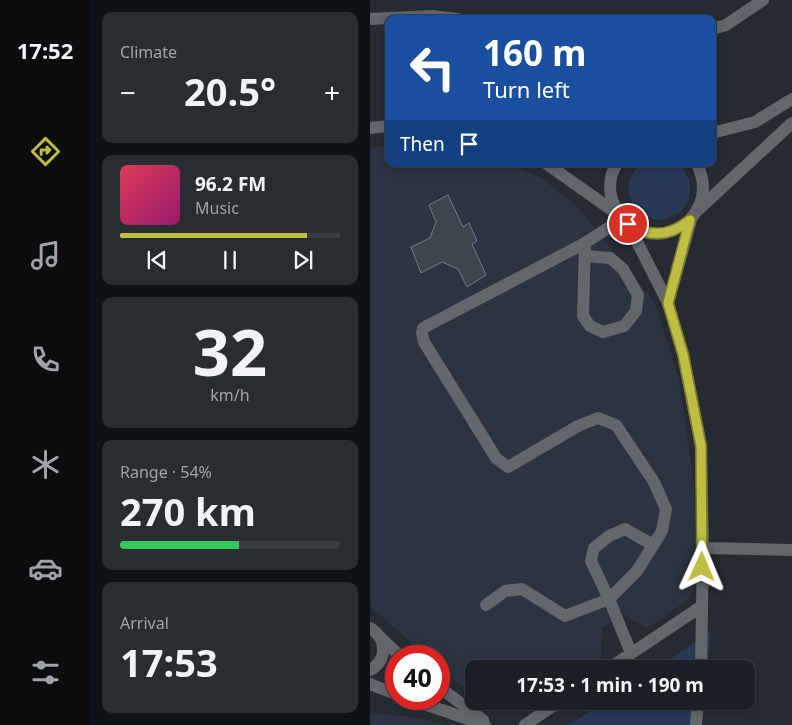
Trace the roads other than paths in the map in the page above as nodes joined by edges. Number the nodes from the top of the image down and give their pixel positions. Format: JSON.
{"nodes":[{"id":1,"x":763,"y":0,"type":"edge"},
{"id":2,"x":385,"y":18,"type":"edge"},
{"id":3,"x":370,"y":19,"type":"edge"},
{"id":4,"x":716,"y":28,"type":"edge"},
{"id":5,"x":792,"y":99,"type":"edge"},
{"id":6,"x":792,"y":123,"type":"edge"},
{"id":7,"x":385,"y":126,"type":"edge"},
{"id":8,"x":370,"y":128,"type":"edge"},
{"id":9,"x":716,"y":132,"type":"edge"},
{"id":10,"x":551,"y":167,"type":"edge"},
{"id":11,"x":616,"y":167,"type":"edge"},
{"id":12,"x":698,"y":167,"type":"edge"},
{"id":13,"x":694,"y":215,"type":"junction"},
{"id":14,"x":623,"y":219,"type":"junction"},
{"id":15,"x":585,"y":243,"type":"junction"},
{"id":16,"x":585,"y":256,"type":"junction"},
{"id":17,"x":668,"y":303,"type":"junction"},
{"id":18,"x":653,"y":545,"type":"junction"},
{"id":19,"x":703,"y":548,"type":"junction"},
{"id":20,"x":792,"y":550,"type":"edge"},
{"id":21,"x":609,"y":599,"type":"junction"},
{"id":22,"x":486,"y":605,"type":"dead end"},
{"id":23,"x":702,"y":606,"type":"junction"},
{"id":24,"x":373,"y":630,"type":"edge"},
{"id":25,"x":389,"y":645,"type":"edge"},
{"id":26,"x":631,"y":653,"type":"junction"},
{"id":27,"x":621,"y":660,"type":"edge"},
{"id":28,"x":701,"y":660,"type":"edge"},
{"id":29,"x":370,"y":670,"type":"edge"},
{"id":30,"x":370,"y":684,"type":"edge"},
{"id":31,"x":385,"y":690,"type":"edge"},
{"id":32,"x":450,"y":695,"type":"edge"},
{"id":33,"x":442,"y":710,"type":"edge"},
{"id":34,"x":547,"y":710,"type":"edge"},
{"id":35,"x":697,"y":710,"type":"edge"},
{"id":36,"x":485,"y":725,"type":"edge"},
{"id":37,"x":489,"y":725,"type":"edge"},
{"id":38,"x":525,"y":725,"type":"edge"},
{"id":39,"x":696,"y":725,"type":"edge"}],
"edges":[{"from":1,"to":4,"type":"street"},
{"from":2,"to":3,"type":"street"},
{"from":5,"to":9,"type":"street"},
{"from":6,"to":13,"type":"street"},
{"from":7,"to":8,"type":"street"},
{"from":10,"to":14,"type":"street"},
{"from":11,"to":14,"type":"street"},
{"from":12,"to":13,"type":"street"},
{"from":13,"to":14,"type":"street"},
{"from":13,"to":17,"type":"street"},
{"from":14,"to":15,"type":"street"},
{"from":14,"to":17,"type":"street"},
{"from":15,"to":16,"type":"street"},
{"from":15,"to":18,"type":"street"},
{"from":16,"to":16,"type":"street"},
{"from":17,"to":19,"type":"street"},
{"from":18,"to":21,"type":"street"},
{"from":18,"to":21,"type":"street"},
{"from":19,"to":20,"type":"street"},
{"from":19,"to":23,"type":"street"},
{"from":21,"to":22,"type":"street"},
{"from":21,"to":26,"type":"street"},
{"from":23,"to":26,"type":"street"},
{"from":23,"to":28,"type":"street"},
{"from":24,"to":25,"type":"street"},
{"from":24,"to":29,"type":"street"},
{"from":26,"to":27,"type":"street"},
{"from":30,"to":31,"type":"street"},
{"from":32,"to":37,"type":"street"},
{"from":33,"to":36,"type":"street"},
{"from":34,"to":38,"type":"street"},
{"from":35,"to":39,"type":"street"}]}
